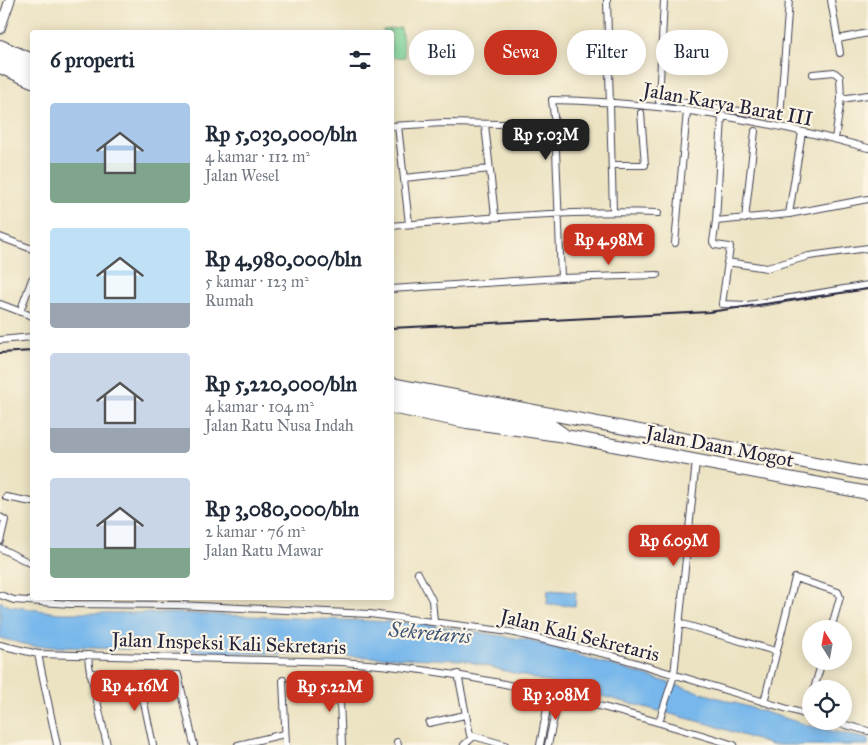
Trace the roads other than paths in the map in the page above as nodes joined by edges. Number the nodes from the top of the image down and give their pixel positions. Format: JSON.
{"nodes":[{"id":1,"x":10,"y":0,"type":"edge"},
{"id":2,"x":607,"y":0,"type":"edge"},
{"id":3,"x":664,"y":0,"type":"edge"},
{"id":4,"x":789,"y":0,"type":"edge"},
{"id":5,"x":831,"y":0,"type":"edge"},
{"id":6,"x":0,"y":28,"type":"edge"},
{"id":7,"x":868,"y":33,"type":"edge"},
{"id":8,"x":838,"y":39,"type":"junction"},
{"id":9,"x":0,"y":46,"type":"edge"},
{"id":10,"x":0,"y":52,"type":"edge"},
{"id":11,"x":840,"y":53,"type":"dead end"},
{"id":12,"x":0,"y":57,"type":"edge"},
{"id":13,"x":30,"y":59,"type":"edge"},
{"id":14,"x":30,"y":65,"type":"edge"},
{"id":15,"x":0,"y":67,"type":"edge"},
{"id":16,"x":30,"y":70,"type":"edge"},
{"id":17,"x":813,"y":74,"type":"dead end"},
{"id":18,"x":30,"y":80,"type":"edge"},
{"id":19,"x":868,"y":95,"type":"edge"},
{"id":20,"x":659,"y":99,"type":"junction"},
{"id":21,"x":842,"y":99,"type":"junction"},
{"id":22,"x":610,"y":101,"type":"junction"},
{"id":23,"x":658,"y":107,"type":"junction"},
{"id":24,"x":687,"y":111,"type":"junction"},
{"id":25,"x":641,"y":113,"type":"dead end"},
{"id":26,"x":722,"y":117,"type":"junction"},
{"id":27,"x":780,"y":117,"type":"junction"},
{"id":28,"x":552,"y":125,"type":"junction"},
{"id":29,"x":395,"y":126,"type":"edge"},
{"id":30,"x":485,"y":126,"type":"junction"},
{"id":31,"x":778,"y":128,"type":"junction"},
{"id":32,"x":755,"y":131,"type":"dead end"},
{"id":33,"x":802,"y":132,"type":"junction"},
{"id":34,"x":835,"y":139,"type":"junction"},
{"id":35,"x":868,"y":148,"type":"edge"},
{"id":36,"x":612,"y":165,"type":"junction"},
{"id":37,"x":490,"y":169,"type":"junction"},
{"id":38,"x":404,"y":178,"type":"junction"},
{"id":39,"x":868,"y":199,"type":"edge"},
{"id":40,"x":613,"y":211,"type":"junction"},
{"id":41,"x":559,"y":213,"type":"junction"},
{"id":42,"x":658,"y":213,"type":"dead end"},
{"id":43,"x":789,"y":214,"type":"junction"},
{"id":44,"x":495,"y":216,"type":"junction"},
{"id":45,"x":745,"y":219,"type":"junction"},
{"id":46,"x":716,"y":221,"type":"junction"},
{"id":47,"x":409,"y":224,"type":"junction"},
{"id":48,"x":394,"y":226,"type":"edge"},
{"id":49,"x":0,"y":237,"type":"edge"},
{"id":50,"x":675,"y":243,"type":"dead end"},
{"id":51,"x":30,"y":248,"type":"edge"},
{"id":52,"x":868,"y":248,"type":"edge"},
{"id":53,"x":727,"y":262,"type":"junction"},
{"id":54,"x":657,"y":276,"type":"dead end"},
{"id":55,"x":561,"y":278,"type":"junction"},
{"id":56,"x":30,"y":284,"type":"edge"},
{"id":57,"x":868,"y":285,"type":"edge"},
{"id":58,"x":394,"y":289,"type":"edge"},
{"id":59,"x":0,"y":304,"type":"edge"},
{"id":60,"x":20,"y":312,"type":"junction"},
{"id":61,"x":30,"y":315,"type":"edge"},
{"id":62,"x":30,"y":337,"type":"edge"},
{"id":63,"x":0,"y":340,"type":"edge"},
{"id":64,"x":394,"y":385,"type":"edge"},
{"id":65,"x":394,"y":392,"type":"edge"},
{"id":66,"x":394,"y":396,"type":"edge"},
{"id":67,"x":394,"y":408,"type":"edge"},
{"id":68,"x":519,"y":417,"type":"junction"},
{"id":69,"x":567,"y":418,"type":"junction"},
{"id":70,"x":565,"y":436,"type":"junction"},
{"id":71,"x":696,"y":461,"type":"junction"},
{"id":72,"x":868,"y":474,"type":"edge"},
{"id":73,"x":868,"y":493,"type":"edge"},
{"id":74,"x":6,"y":497,"type":"dead end"},
{"id":75,"x":30,"y":502,"type":"edge"},
{"id":76,"x":0,"y":517,"type":"edge"},
{"id":77,"x":0,"y":541,"type":"edge"},
{"id":78,"x":0,"y":548,"type":"edge"},
{"id":79,"x":30,"y":563,"type":"dead end"},
{"id":80,"x":418,"y":573,"type":"dead end"},
{"id":81,"x":0,"y":595,"type":"edge"},
{"id":82,"x":82,"y":601,"type":"edge"},
{"id":83,"x":833,"y":620,"type":"edge"},
{"id":84,"x":434,"y":621,"type":"junction"},
{"id":85,"x":679,"y":623,"type":"junction"},
{"id":86,"x":0,"y":645,"type":"edge"},
{"id":87,"x":775,"y":651,"type":"junction"},
{"id":88,"x":38,"y":654,"type":"junction"},
{"id":89,"x":88,"y":655,"type":"junction"},
{"id":90,"x":90,"y":673,"type":"junction"},
{"id":91,"x":138,"y":674,"type":"junction"},
{"id":92,"x":458,"y":674,"type":"junction"},
{"id":93,"x":673,"y":677,"type":"junction"},
{"id":94,"x":283,"y":680,"type":"dead end"},
{"id":95,"x":339,"y":680,"type":"dead end"},
{"id":96,"x":550,"y":693,"type":"junction"},
{"id":97,"x":559,"y":695,"type":"junction"},
{"id":98,"x":764,"y":702,"type":"junction"},
{"id":99,"x":802,"y":713,"type":"edge"},
{"id":100,"x":465,"y":715,"type":"junction"},
{"id":101,"x":659,"y":720,"type":"junction"},
{"id":102,"x":430,"y":724,"type":"dead end"},
{"id":103,"x":852,"y":727,"type":"edge"},
{"id":104,"x":868,"y":731,"type":"edge"},
{"id":105,"x":284,"y":734,"type":"junction"},
{"id":106,"x":473,"y":737,"type":"junction"},
{"id":107,"x":494,"y":744,"type":"edge"},
{"id":108,"x":57,"y":745,"type":"edge"},
{"id":109,"x":107,"y":745,"type":"edge"},
{"id":110,"x":153,"y":745,"type":"edge"},
{"id":111,"x":194,"y":745,"type":"edge"},
{"id":112,"x":238,"y":745,"type":"edge"},
{"id":113,"x":286,"y":745,"type":"edge"},
{"id":114,"x":342,"y":745,"type":"edge"},
{"id":115,"x":464,"y":745,"type":"edge"},
{"id":116,"x":506,"y":745,"type":"edge"},
{"id":117,"x":540,"y":745,"type":"edge"},
{"id":118,"x":548,"y":745,"type":"edge"},
{"id":119,"x":734,"y":745,"type":"edge"}],
"edges":[{"from":1,"to":6,"type":"main road"},
{"from":2,"to":22,"type":"street"},
{"from":3,"to":20,"type":"street"},
{"from":4,"to":27,"type":"street"},
{"from":5,"to":8,"type":"street"},
{"from":7,"to":8,"type":"street"},
{"from":8,"to":11,"type":"street"},
{"from":9,"to":13,"type":"highway"},
{"from":10,"to":14,"type":"highway"},
{"from":12,"to":16,"type":"highway"},
{"from":15,"to":18,"type":"highway"},
{"from":17,"to":21,"type":"street"},
{"from":19,"to":21,"type":"street"},
{"from":20,"to":23,"type":"street"},
{"from":20,"to":27,"type":"street"},
{"from":21,"to":34,"type":"street"},
{"from":22,"to":23,"type":"street","name":"Jalan Karya Barat III"},
{"from":22,"to":28,"type":"street","name":"Jalan Karya Barat III"},
{"from":22,"to":36,"type":"street"},
{"from":23,"to":24,"type":"street","name":"Jalan Karya Barat III"},
{"from":24,"to":26,"type":"street","name":"Jalan Karya Barat III"},
{"from":24,"to":50,"type":"street"},
{"from":25,"to":36,"type":"street"},
{"from":26,"to":31,"type":"street","name":"Jalan Karya Barat III"},
{"from":26,"to":46,"type":"street"},
{"from":27,"to":31,"type":"street"},
{"from":28,"to":30,"type":"street"},
{"from":28,"to":41,"type":"street"},
{"from":29,"to":30,"type":"street"},
{"from":29,"to":38,"type":"street"},
{"from":30,"to":37,"type":"street"},
{"from":31,"to":33,"type":"street","name":"Jalan Karya Barat III"},
{"from":32,"to":45,"type":"street"},
{"from":33,"to":34,"type":"street","name":"Jalan Karya Barat III"},
{"from":33,"to":43,"type":"street"},
{"from":34,"to":35,"type":"street","name":"Jalan Karya Barat III"},
{"from":36,"to":40,"type":"street"},
{"from":37,"to":38,"type":"street"},
{"from":37,"to":44,"type":"street"},
{"from":38,"to":47,"type":"street"},
{"from":39,"to":43,"type":"street"},
{"from":40,"to":41,"type":"street"},
{"from":40,"to":42,"type":"street"},
{"from":41,"to":44,"type":"street"},
{"from":41,"to":55,"type":"street"},
{"from":43,"to":45,"type":"street"},
{"from":44,"to":47,"type":"street"},
{"from":45,"to":46,"type":"street"},
{"from":46,"to":53,"type":"street"},
{"from":47,"to":48,"type":"street"},
{"from":49,"to":51,"type":"street"},
{"from":52,"to":53,"type":"street"},
{"from":53,"to":57,"type":"street"},
{"from":54,"to":55,"type":"street"},
{"from":55,"to":58,"type":"street"},
{"from":56,"to":60,"type":"street"},
{"from":59,"to":60,"type":"street"},
{"from":60,"to":61,"type":"street"},
{"from":62,"to":63,"type":"street"},
{"from":64,"to":69,"type":"highway","name":"Jalan Daan Mogot"},
{"from":65,"to":68,"type":"highway","name":"Jalan Daan Mogot"},
{"from":66,"to":68,"type":"highway","name":"Jalan Daan Mogot"},
{"from":67,"to":70,"type":"highway","name":"Jalan Daan Mogot"},
{"from":68,"to":69,"type":"highway","name":"Jalan Daan Mogot"},
{"from":68,"to":70,"type":"highway","name":"Jalan Daan Mogot"},
{"from":69,"to":72,"type":"highway","name":"Jalan Daan Mogot"},
{"from":70,"to":71,"type":"highway","name":"Jalan Daan Mogot"},
{"from":71,"to":73,"type":"highway","name":"Jalan Daan Mogot"},
{"from":71,"to":85,"type":"street"},
{"from":74,"to":75,"type":"street"},
{"from":76,"to":77,"type":"street"},
{"from":78,"to":79,"type":"street"},
{"from":80,"to":84,"type":"street"},
{"from":81,"to":82,"type":"street","name":"Jalan Kali Sekretaris"},
{"from":82,"to":84,"type":"street","name":"Jalan Kali Sekretaris"},
{"from":83,"to":87,"type":"street"},
{"from":84,"to":93,"type":"street","name":"Jalan Kali Sekretaris"},
{"from":85,"to":87,"type":"street"},
{"from":85,"to":93,"type":"street"},
{"from":86,"to":88,"type":"street","name":"Jalan Inspeksi Kali Sekretaris"},
{"from":87,"to":98,"type":"street"},
{"from":88,"to":89,"type":"street","name":"Jalan Inspeksi Kali Sekretaris"},
{"from":88,"to":108,"type":"street"},
{"from":89,"to":90,"type":"street"},
{"from":89,"to":92,"type":"street","name":"Jalan Inspeksi Kali Sekretaris"},
{"from":90,"to":91,"type":"street"},
{"from":90,"to":109,"type":"street"},
{"from":91,"to":110,"type":"street"},
{"from":91,"to":111,"type":"street"},
{"from":92,"to":96,"type":"street","name":"Jalan Inspeksi Kali Sekretaris"},
{"from":92,"to":100,"type":"street"},
{"from":93,"to":98,"type":"street","name":"Jalan Kali Sekretaris"},
{"from":93,"to":101,"type":"street"},
{"from":94,"to":105,"type":"street"},
{"from":95,"to":114,"type":"street"},
{"from":96,"to":97,"type":"street","name":"Jalan Inspeksi Kali Sekretaris"},
{"from":96,"to":117,"type":"street"},
{"from":97,"to":101,"type":"street","name":"Jalan Inspeksi Kali Sekretaris"},
{"from":97,"to":118,"type":"street"},
{"from":98,"to":99,"type":"street","name":"Jalan Kali Sekretaris"},
{"from":100,"to":102,"type":"street"},
{"from":100,"to":106,"type":"street"},
{"from":101,"to":119,"type":"street"},
{"from":103,"to":104,"type":"street"},
{"from":105,"to":112,"type":"street"},
{"from":105,"to":113,"type":"street"},
{"from":106,"to":107,"type":"street"},
{"from":106,"to":115,"type":"street"},
{"from":107,"to":116,"type":"street"}]}
